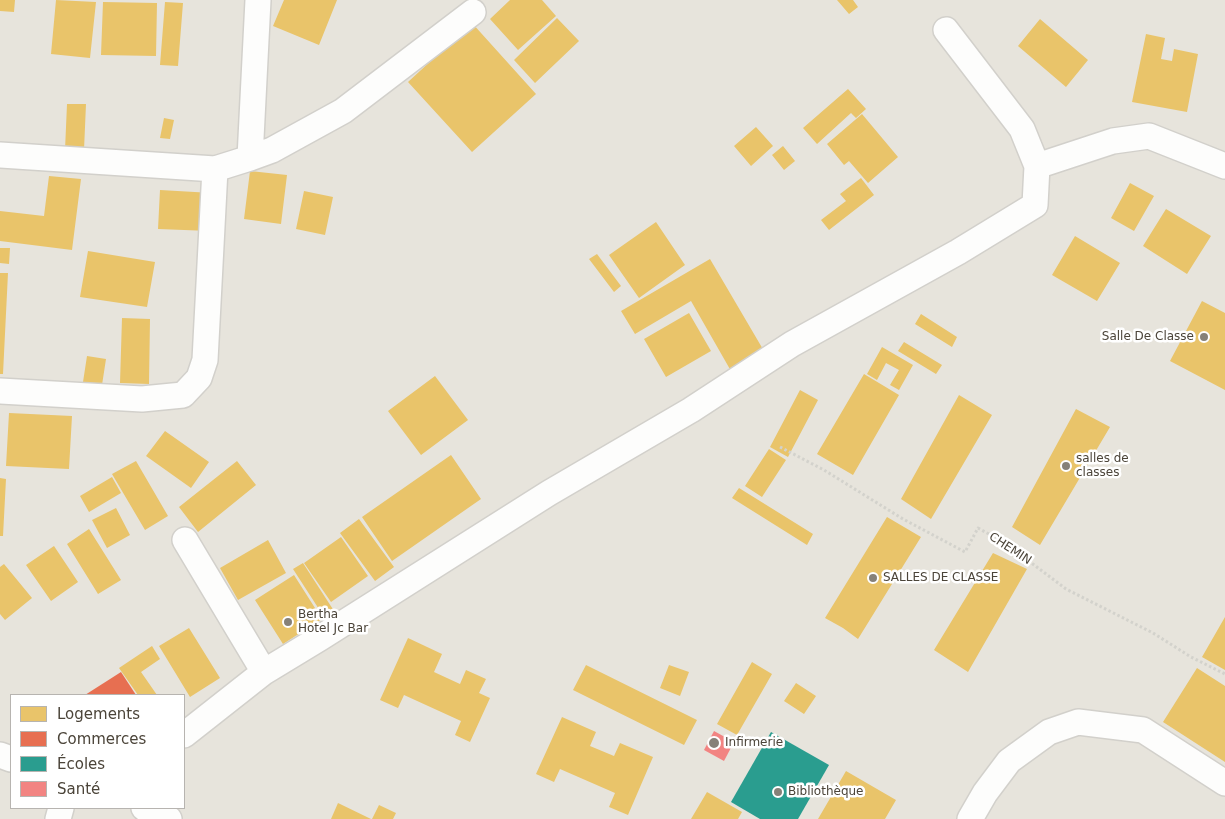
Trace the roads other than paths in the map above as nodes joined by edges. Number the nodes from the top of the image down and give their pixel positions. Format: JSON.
{"nodes":[{"id":1,"x":258,"y":0,"type":"edge"},
{"id":2,"x":473,"y":12,"type":"dead end"},
{"id":3,"x":946,"y":30,"type":"dead end"},
{"id":4,"x":0,"y":155,"type":"edge"},
{"id":5,"x":250,"y":158,"type":"junction"},
{"id":6,"x":1037,"y":166,"type":"junction"},
{"id":7,"x":1225,"y":166,"type":"edge"},
{"id":8,"x":215,"y":169,"type":"junction"},
{"id":9,"x":0,"y":391,"type":"edge"},
{"id":10,"x":185,"y":540,"type":"dead end"},
{"id":11,"x":264,"y":672,"type":"junction"},
{"id":12,"x":185,"y":734,"type":"edge"},
{"id":13,"x":1225,"y":783,"type":"edge"},
{"id":14,"x":146,"y":809,"type":"edge"},
{"id":15,"x":169,"y":819,"type":"edge"},
{"id":16,"x":970,"y":819,"type":"edge"}],
"edges":[{"from":1,"to":5,"type":"street"},
{"from":2,"to":5,"type":"street"},
{"from":3,"to":6,"type":"street"},
{"from":4,"to":8,"type":"street"},
{"from":5,"to":8,"type":"street"},
{"from":6,"to":7,"type":"street"},
{"from":6,"to":11,"type":"street"},
{"from":8,"to":9,"type":"street"},
{"from":10,"to":11,"type":"street"},
{"from":11,"to":12,"type":"street"},
{"from":13,"to":16,"type":"street"},
{"from":14,"to":15,"type":"street"}]}
